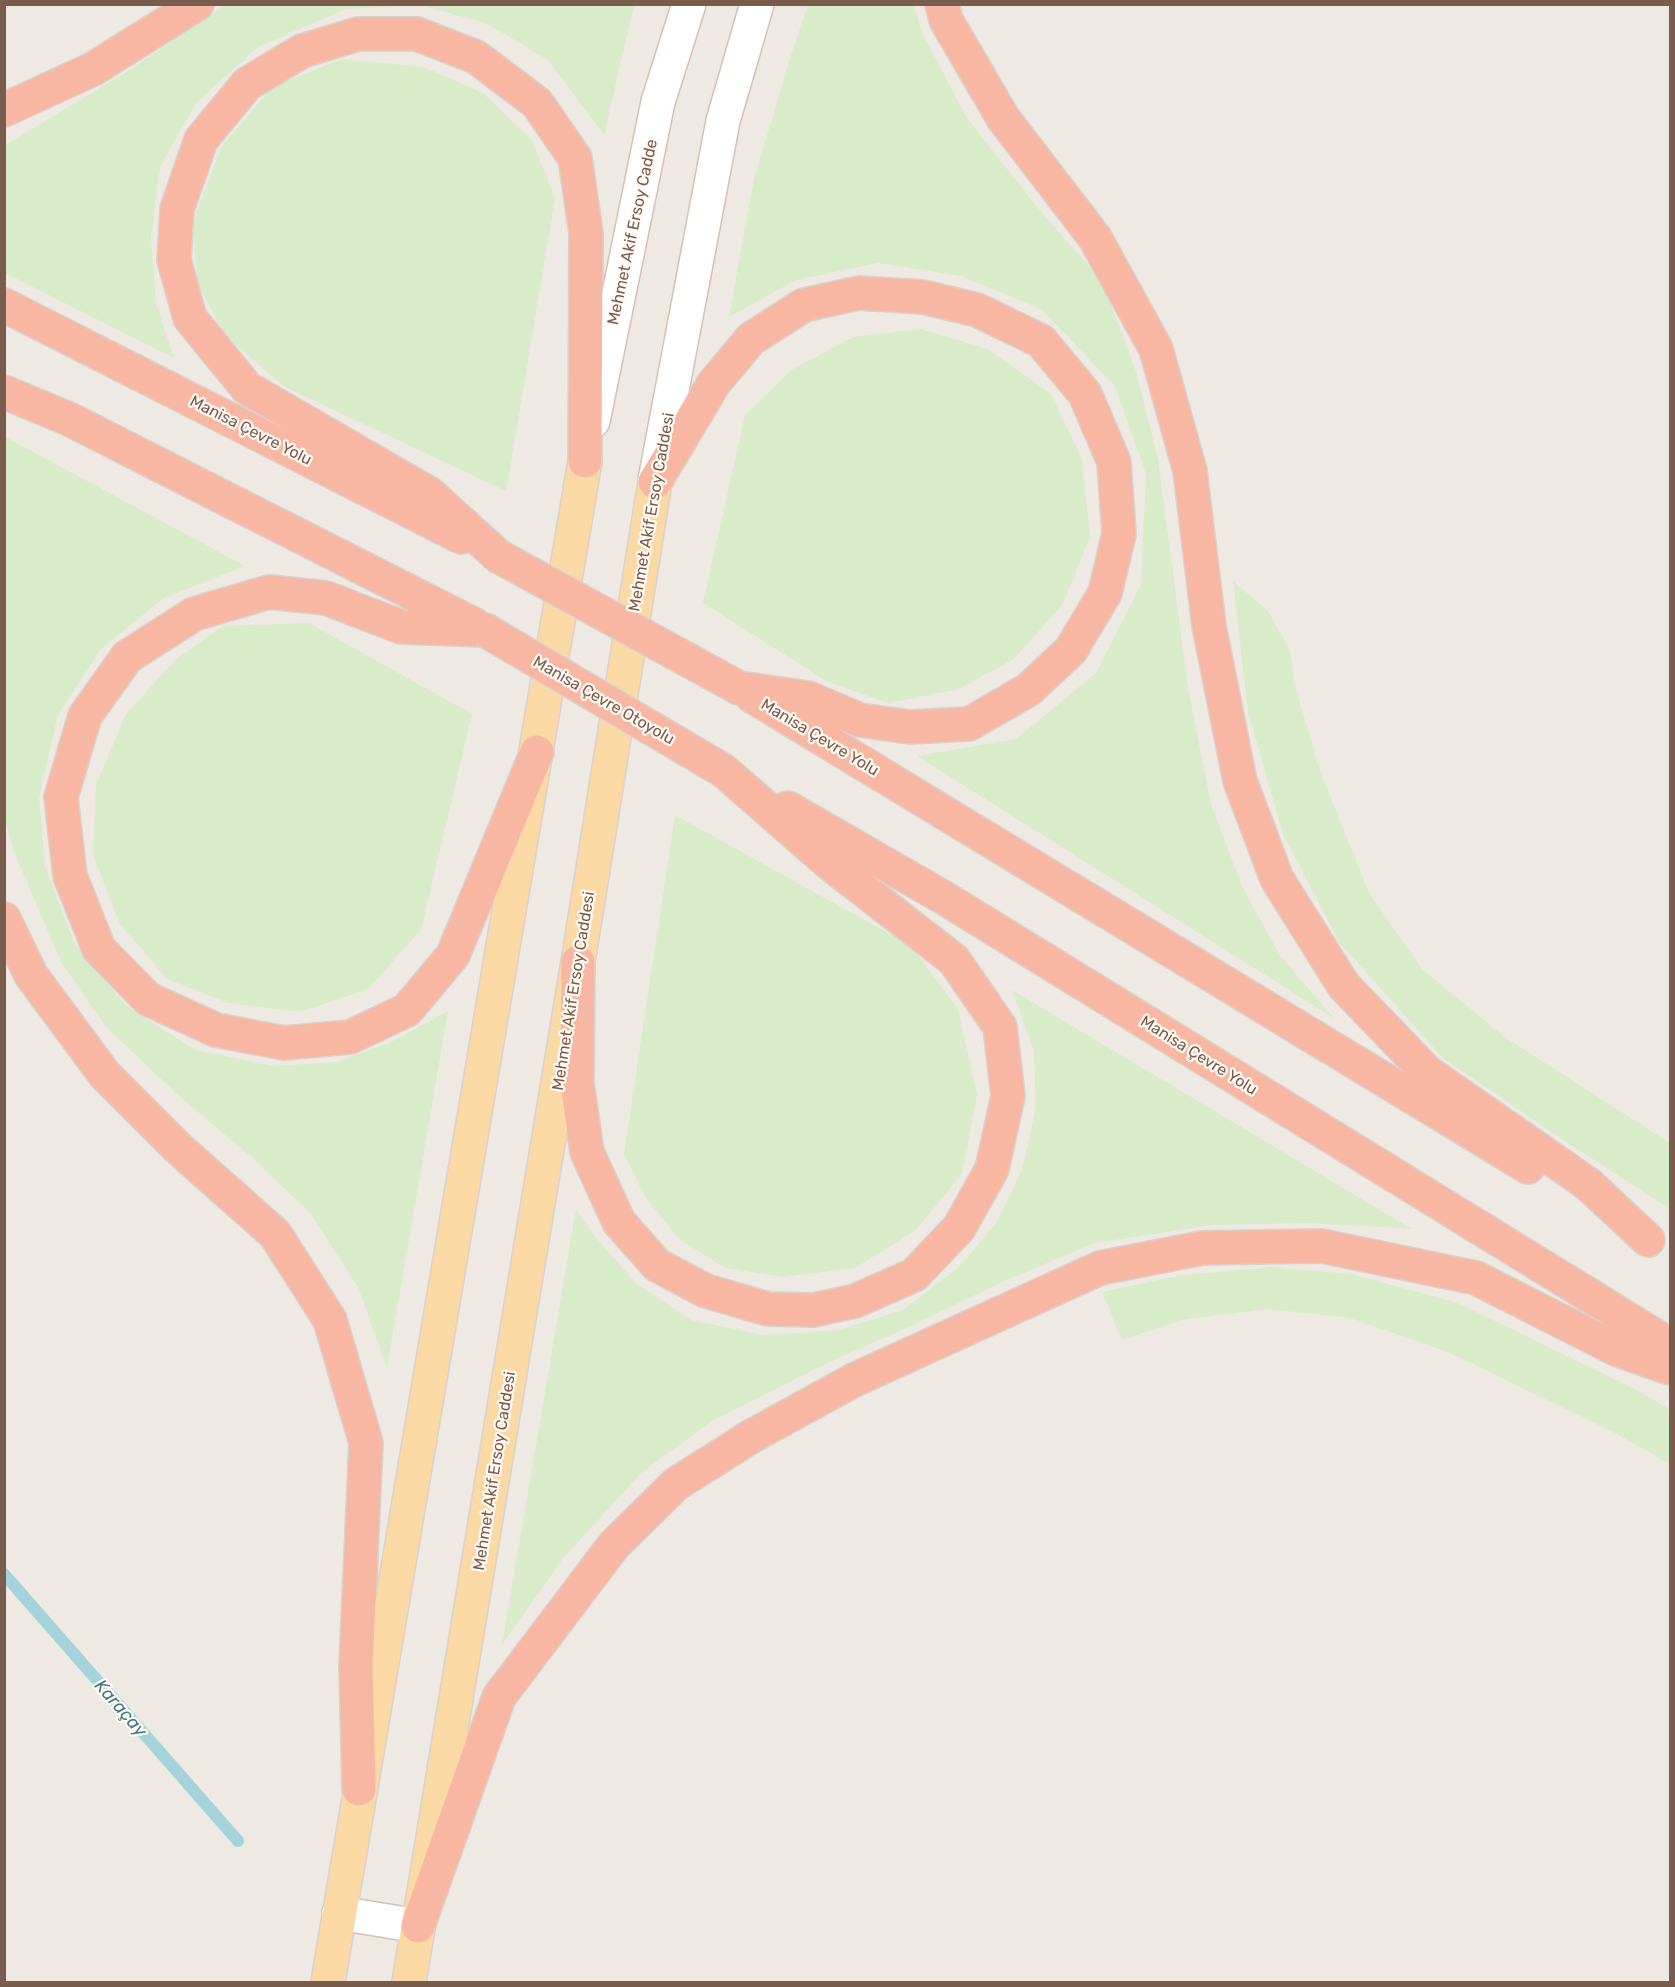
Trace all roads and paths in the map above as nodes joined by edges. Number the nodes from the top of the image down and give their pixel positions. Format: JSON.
{"nodes":[{"id":1,"x":197,"y":4,"type":"edge"},
{"id":2,"x":688,"y":4,"type":"edge"},
{"id":3,"x":757,"y":4,"type":"edge"},
{"id":4,"x":942,"y":4,"type":"edge"},
{"id":5,"x":4,"y":110,"type":"edge"},
{"id":6,"x":4,"y":305,"type":"edge"},
{"id":7,"x":4,"y":392,"type":"edge"},
{"id":8,"x":585,"y":461,"type":"junction"},
{"id":9,"x":655,"y":482,"type":"junction"},
{"id":10,"x":498,"y":556,"type":"junction"},
{"id":11,"x":485,"y":630,"type":"junction"},
{"id":12,"x":740,"y":688,"type":"junction"},
{"id":13,"x":537,"y":752,"type":"junction"},
{"id":14,"x":724,"y":771,"type":"junction"},
{"id":15,"x":4,"y":919,"type":"edge"},
{"id":16,"x":578,"y":962,"type":"junction"},
{"id":17,"x":1659,"y":1247,"type":"edge"},
{"id":18,"x":1671,"y":1345,"type":"edge"},
{"id":19,"x":1671,"y":1368,"type":"edge"},
{"id":20,"x":359,"y":1789,"type":"junction"},
{"id":21,"x":339,"y":1913,"type":"junction"},
{"id":22,"x":418,"y":1926,"type":"junction"},
{"id":23,"x":328,"y":1983,"type":"edge"},
{"id":24,"x":409,"y":1983,"type":"edge"}],
"edges":[{"from":1,"to":5,"type":"highway"},
{"from":2,"to":8,"type":"main road","name":"Mehmet Akif Ersoy Cadde"},
{"from":3,"to":9,"type":"main road","name":"Mehmet Akif Ersoy Caddesi"},
{"from":4,"to":17,"type":"highway"},
{"from":6,"to":10,"type":"highway","name":"Manisa Çevre Yolu"},
{"from":7,"to":11,"type":"highway"},
{"from":8,"to":10,"type":"highway"},
{"from":8,"to":13,"type":"main road"},
{"from":9,"to":12,"type":"highway"},
{"from":9,"to":16,"type":"main road","name":"Mehmet Akif Ersoy Caddesi"},
{"from":10,"to":12,"type":"highway","bridge":true},
{"from":11,"to":13,"type":"highway"},
{"from":11,"to":14,"type":"highway","name":"Manisa Çevre Otoyolu","bridge":true},
{"from":12,"to":17,"type":"highway","name":"Manisa Çevre Yolu"},
{"from":13,"to":20,"type":"main road"},
{"from":14,"to":16,"type":"highway"},
{"from":14,"to":18,"type":"highway","name":"Manisa Çevre Yolu"},
{"from":15,"to":20,"type":"highway"},
{"from":16,"to":22,"type":"main road","name":"Mehmet Akif Ersoy Caddesi"},
{"from":19,"to":22,"type":"highway"},
{"from":20,"to":21,"type":"main road"},
{"from":21,"to":22,"type":"main road"},
{"from":21,"to":23,"type":"main road"},
{"from":22,"to":24,"type":"main road","name":"Mehmet Akif Ersoy Caddesi"}]}
